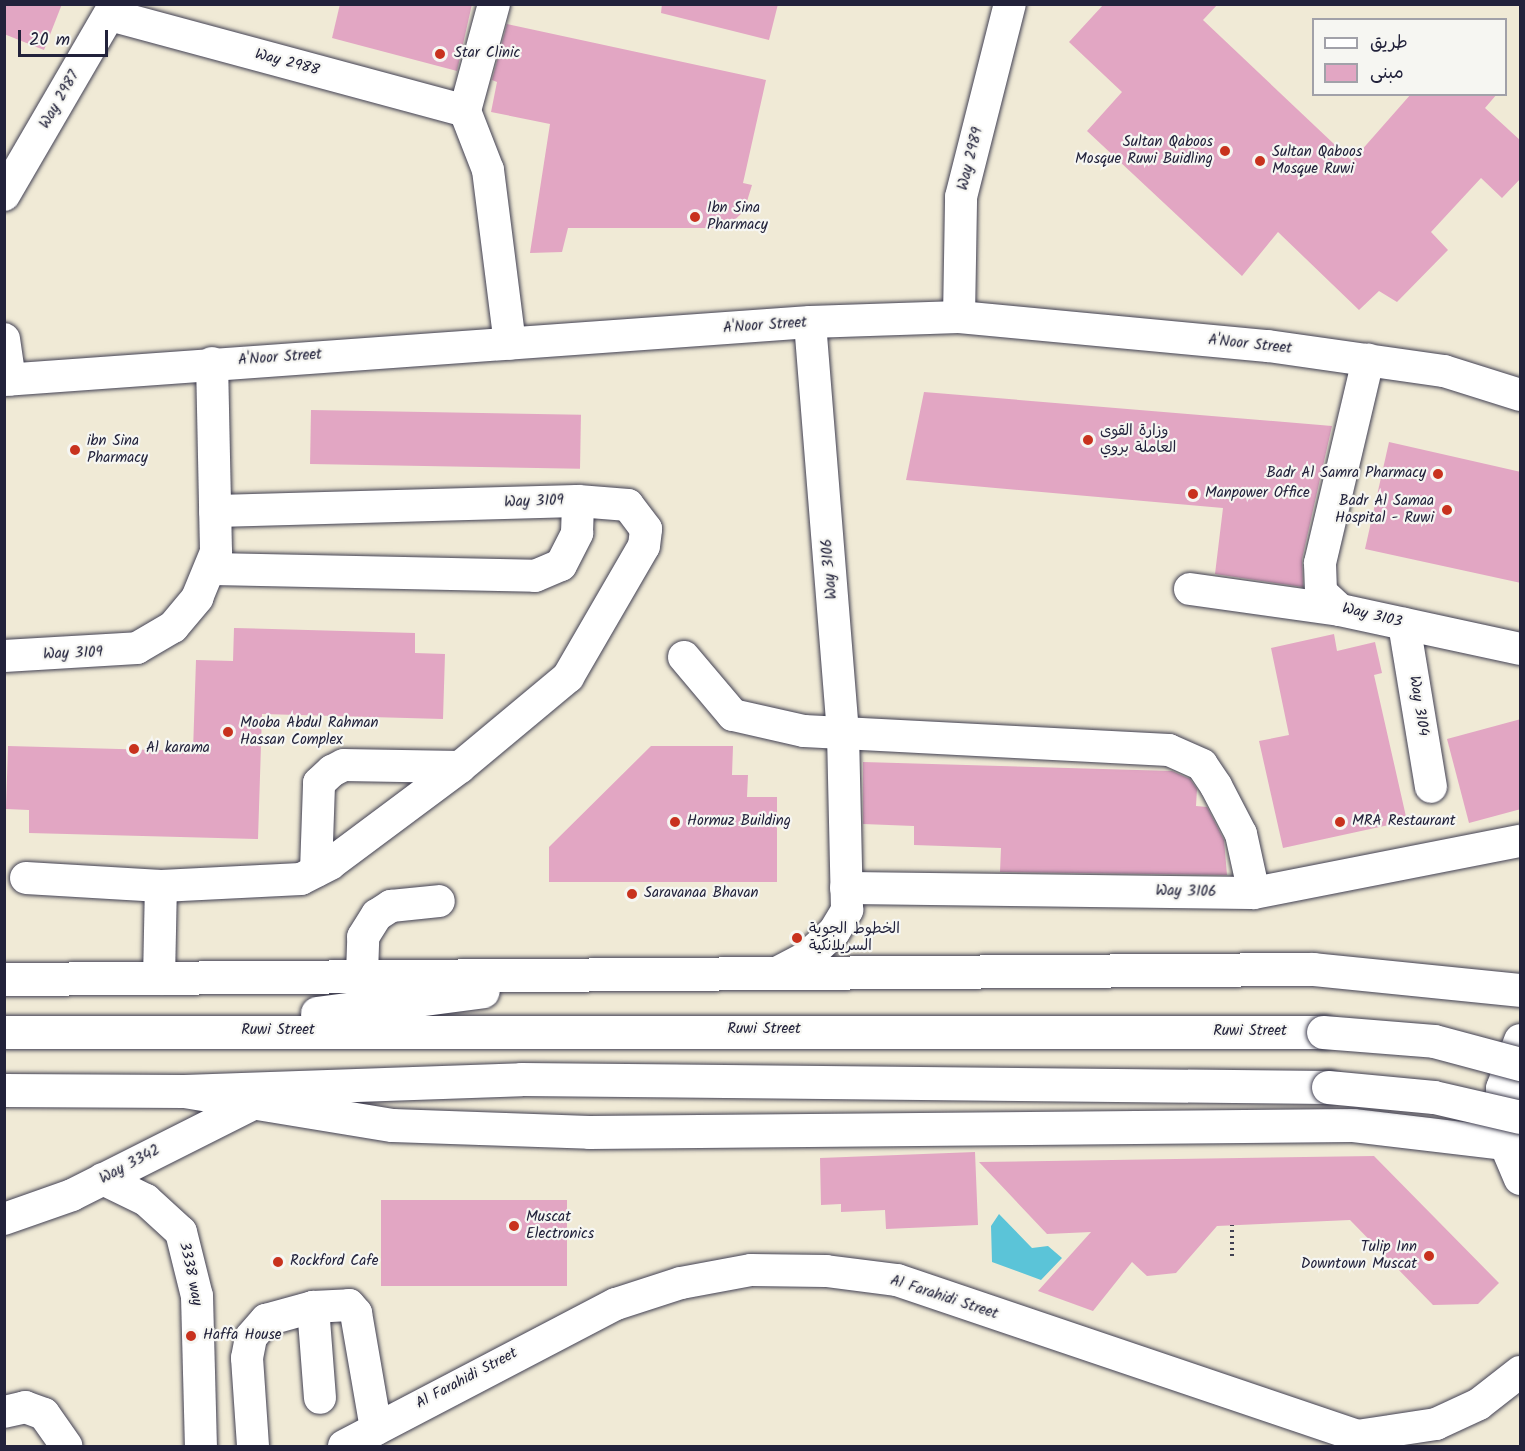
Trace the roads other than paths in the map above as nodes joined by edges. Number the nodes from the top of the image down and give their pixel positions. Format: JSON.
{"nodes":[{"id":1,"x":494,"y":4,"type":"edge"},
{"id":2,"x":1010,"y":4,"type":"edge"},
{"id":3,"x":112,"y":10,"type":"edge"},
{"id":4,"x":465,"y":111,"type":"junction"},
{"id":5,"x":5,"y":194,"type":"edge"},
{"id":6,"x":959,"y":317,"type":"junction"},
{"id":7,"x":810,"y":322,"type":"junction"},
{"id":8,"x":4,"y":339,"type":"edge"},
{"id":9,"x":510,"y":344,"type":"junction"},
{"id":10,"x":1368,"y":360,"type":"junction"},
{"id":11,"x":212,"y":363,"type":"junction"},
{"id":12,"x":7,"y":380,"type":"edge"},
{"id":13,"x":1521,"y":395,"type":"edge"},
{"id":14,"x":578,"y":501,"type":"junction"},
{"id":15,"x":215,"y":511,"type":"junction"},
{"id":16,"x":213,"y":569,"type":"junction"},
{"id":17,"x":1190,"y":589,"type":"dead end"},
{"id":18,"x":1340,"y":610,"type":"junction"},
{"id":19,"x":1404,"y":624,"type":"junction"},
{"id":20,"x":1521,"y":649,"type":"edge"},
{"id":21,"x":4,"y":656,"type":"edge"},
{"id":22,"x":684,"y":657,"type":"dead end"},
{"id":23,"x":843,"y":733,"type":"junction"},
{"id":24,"x":460,"y":768,"type":"junction"},
{"id":25,"x":1431,"y":787,"type":"dead end"},
{"id":26,"x":1521,"y":841,"type":"edge"},
{"id":27,"x":316,"y":871,"type":"junction"},
{"id":28,"x":26,"y":878,"type":"dead end"},
{"id":29,"x":161,"y":886,"type":"junction"},
{"id":30,"x":846,"y":888,"type":"junction"},
{"id":31,"x":1254,"y":893,"type":"junction"},
{"id":32,"x":439,"y":901,"type":"dead end"},
{"id":33,"x":622,"y":973,"type":"junction"},
{"id":34,"x":777,"y":973,"type":"junction"},
{"id":35,"x":362,"y":974,"type":"junction"},
{"id":36,"x":4,"y":979,"type":"edge"},
{"id":37,"x":159,"y":979,"type":"junction"},
{"id":38,"x":1521,"y":990,"type":"edge"},
{"id":39,"x":4,"y":1032,"type":"edge"},
{"id":40,"x":179,"y":1032,"type":"junction"},
{"id":41,"x":1521,"y":1040,"type":"edge"},
{"id":42,"x":1521,"y":1064,"type":"edge"},
{"id":43,"x":4,"y":1090,"type":"edge"},
{"id":44,"x":184,"y":1091,"type":"junction"},
{"id":45,"x":253,"y":1104,"type":"junction"},
{"id":46,"x":1513,"y":1130,"type":"edge"},
{"id":47,"x":1521,"y":1178,"type":"edge"},
{"id":48,"x":104,"y":1179,"type":"junction"},
{"id":49,"x":4,"y":1219,"type":"edge"},
{"id":50,"x":313,"y":1307,"type":"junction"},
{"id":51,"x":1518,"y":1370,"type":"edge"},
{"id":52,"x":320,"y":1398,"type":"dead end"},
{"id":53,"x":4,"y":1412,"type":"edge"},
{"id":54,"x":376,"y":1429,"type":"junction"},
{"id":55,"x":1419,"y":1437,"type":"edge"},
{"id":56,"x":1363,"y":1441,"type":"edge"},
{"id":57,"x":66,"y":1446,"type":"edge"},
{"id":58,"x":201,"y":1446,"type":"edge"},
{"id":59,"x":254,"y":1446,"type":"edge"},
{"id":60,"x":344,"y":1446,"type":"edge"}],
"edges":[{"from":1,"to":4,"type":"street"},
{"from":2,"to":6,"type":"street","name":"Way 2989"},
{"from":3,"to":4,"type":"street","name":"Way 2988"},
{"from":3,"to":5,"type":"street","name":"Way 2987"},
{"from":4,"to":9,"type":"street"},
{"from":6,"to":7,"type":"street","name":"A'Noor Street"},
{"from":6,"to":10,"type":"street","name":"A'Noor Street"},
{"from":7,"to":9,"type":"street","name":"A'Noor Street"},
{"from":7,"to":23,"type":"street","name":"Way 3106"},
{"from":8,"to":12,"type":"street"},
{"from":9,"to":11,"type":"street","name":"A'Noor Street"},
{"from":10,"to":13,"type":"street","name":"A'Noor Street"},
{"from":10,"to":18,"type":"street","name":"Way 3103"},
{"from":11,"to":12,"type":"street","name":"A'Noor Street"},
{"from":11,"to":15,"type":"street"},
{"from":14,"to":15,"type":"street","name":"Way 3109"},
{"from":14,"to":16,"type":"street","name":"Way 3109"},
{"from":14,"to":24,"type":"street"},
{"from":15,"to":16,"type":"street"},
{"from":16,"to":21,"type":"street","name":"Way 3109"},
{"from":17,"to":18,"type":"street"},
{"from":18,"to":19,"type":"street","name":"Way 3103"},
{"from":19,"to":20,"type":"street","name":"Way 3103"},
{"from":19,"to":25,"type":"street","name":"Way 3104"},
{"from":22,"to":23,"type":"street"},
{"from":23,"to":30,"type":"street","name":"Way 3106"},
{"from":23,"to":31,"type":"street"},
{"from":24,"to":27,"type":"street"},
{"from":24,"to":27,"type":"street"},
{"from":26,"to":31,"type":"street","name":"Way 3106"},
{"from":27,"to":29,"type":"street"},
{"from":28,"to":29,"type":"street"},
{"from":29,"to":37,"type":"street"},
{"from":30,"to":31,"type":"street","name":"Way 3106"},
{"from":30,"to":34,"type":"street","name":"Way 3106"},
{"from":32,"to":35,"type":"street"},
{"from":33,"to":34,"type":"main road"},
{"from":33,"to":35,"type":"main road"},
{"from":33,"to":40,"type":"main road"},
{"from":34,"to":38,"type":"main road"},
{"from":35,"to":37,"type":"main road"},
{"from":36,"to":37,"type":"main road"},
{"from":39,"to":40,"type":"main road","name":"Ruwi Street"},
{"from":40,"to":42,"type":"main road","name":"Ruwi Street","bridge":true},
{"from":41,"to":46,"type":"main road"},
{"from":43,"to":44,"type":"main road"},
{"from":44,"to":45,"type":"main road"},
{"from":44,"to":46,"type":"main road","bridge":true},
{"from":45,"to":46,"type":"main road"},
{"from":45,"to":48,"type":"street","name":"Way 3342"},
{"from":46,"to":47,"type":"main road"},
{"from":48,"to":49,"type":"street","name":"Way 3342"},
{"from":48,"to":58,"type":"street","name":"3338 way"},
{"from":50,"to":52,"type":"street"},
{"from":50,"to":54,"type":"street"},
{"from":50,"to":59,"type":"street"},
{"from":51,"to":55,"type":"street","name":"Al Farahidi Street"},
{"from":53,"to":57,"type":"street"},
{"from":54,"to":56,"type":"street","name":"Al Farahidi Street"},
{"from":54,"to":60,"type":"street","name":"Al Farahidi Street"},
{"from":55,"to":56,"type":"street","name":"Al Farahidi Street"}]}
